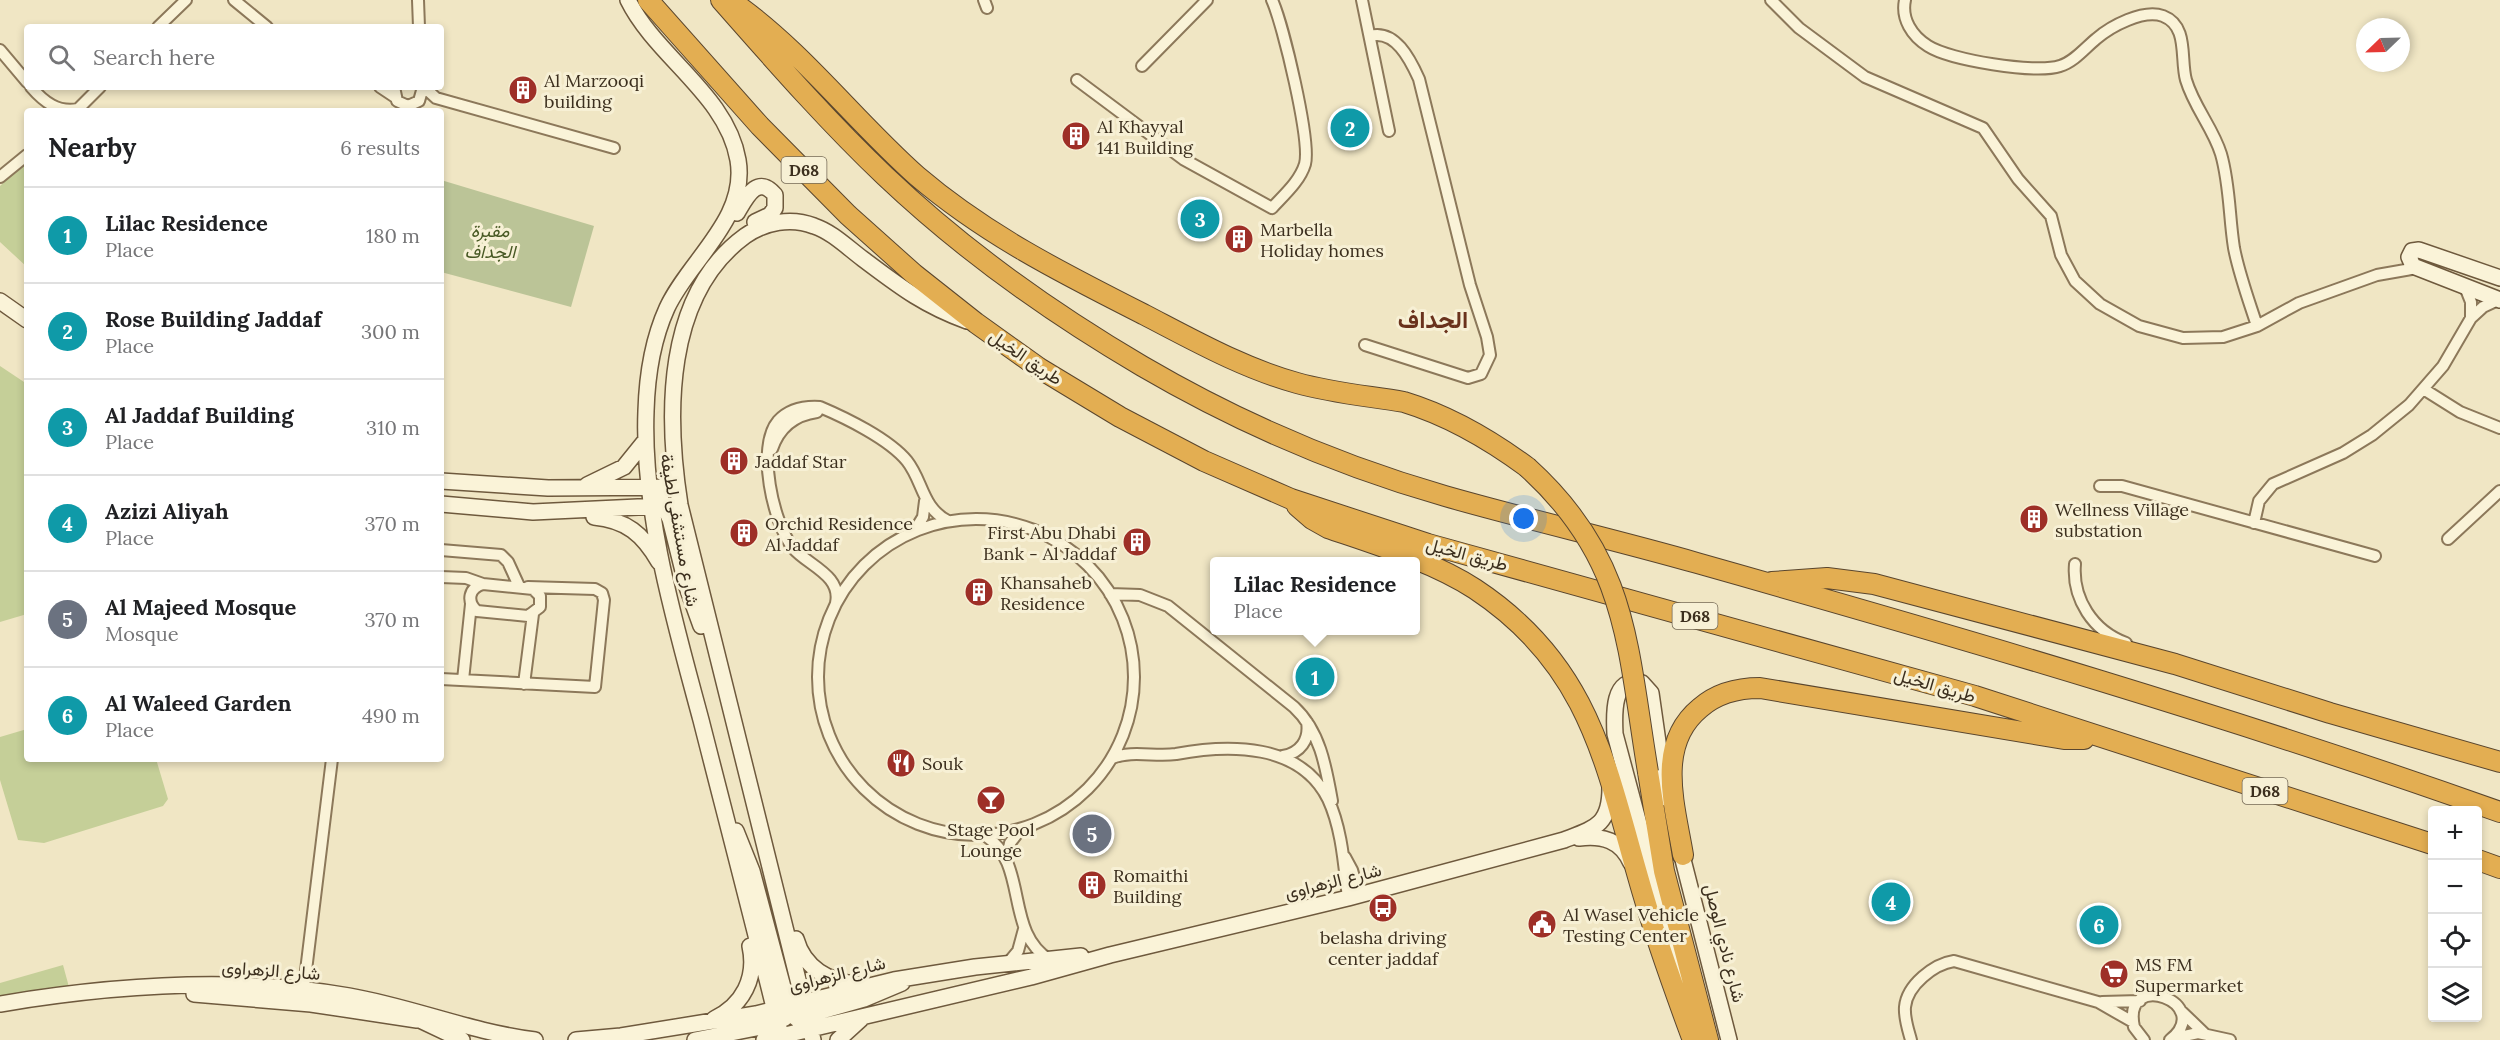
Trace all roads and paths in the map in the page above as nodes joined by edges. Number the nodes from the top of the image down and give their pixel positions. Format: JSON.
{"nodes":[{"id":1,"x":175,"y":0,"type":"edge"},
{"id":2,"x":186,"y":0,"type":"edge"},
{"id":3,"x":234,"y":0,"type":"edge"},
{"id":4,"x":243,"y":0,"type":"edge"},
{"id":5,"x":418,"y":0,"type":"edge"},
{"id":6,"x":628,"y":0,"type":"edge"},
{"id":7,"x":648,"y":0,"type":"edge"},
{"id":8,"x":721,"y":0,"type":"edge"},
{"id":9,"x":730,"y":0,"type":"edge"},
{"id":10,"x":1207,"y":0,"type":"edge"},
{"id":11,"x":1272,"y":0,"type":"edge"},
{"id":12,"x":1362,"y":0,"type":"edge"},
{"id":13,"x":1771,"y":0,"type":"edge"},
{"id":14,"x":1905,"y":0,"type":"edge"},
{"id":15,"x":170,"y":14,"type":"junction"},
{"id":16,"x":252,"y":14,"type":"junction"},
{"id":17,"x":161,"y":24,"type":"edge"},
{"id":18,"x":264,"y":24,"type":"edge"},
{"id":19,"x":419,"y":24,"type":"edge"},
{"id":20,"x":1370,"y":36,"type":"junction"},
{"id":21,"x":0,"y":50,"type":"edge"},
{"id":22,"x":1142,"y":66,"type":"dead end"},
{"id":23,"x":24,"y":78,"type":"edge"},
{"id":24,"x":1077,"y":80,"type":"dead end"},
{"id":25,"x":34,"y":90,"type":"edge"},
{"id":26,"x":97,"y":90,"type":"edge"},
{"id":27,"x":384,"y":90,"type":"edge"},
{"id":28,"x":422,"y":90,"type":"edge"},
{"id":29,"x":426,"y":90,"type":"edge"},
{"id":30,"x":42,"y":99,"type":"junction"},
{"id":31,"x":397,"y":99,"type":"edge"},
{"id":32,"x":442,"y":99,"type":"junction"},
{"id":33,"x":416,"y":105,"type":"edge"},
{"id":34,"x":46,"y":108,"type":"edge"},
{"id":35,"x":57,"y":108,"type":"edge"},
{"id":36,"x":79,"y":108,"type":"edge"},
{"id":37,"x":1389,"y":132,"type":"dead end"},
{"id":38,"x":614,"y":147,"type":"dead end"},
{"id":39,"x":24,"y":157,"type":"edge"},
{"id":40,"x":0,"y":177,"type":"edge"},
{"id":41,"x":708,"y":246,"type":"junction"},
{"id":42,"x":724,"y":254,"type":"junction"},
{"id":43,"x":2417,"y":267,"type":"junction"},
{"id":44,"x":2500,"y":278,"type":"edge"},
{"id":45,"x":2465,"y":287,"type":"junction"},
{"id":46,"x":2499,"y":300,"type":"edge"},
{"id":47,"x":0,"y":301,"type":"edge"},
{"id":48,"x":24,"y":318,"type":"edge"},
{"id":49,"x":2471,"y":318,"type":"junction"},
{"id":50,"x":976,"y":324,"type":"junction"},
{"id":51,"x":2257,"y":326,"type":"junction"},
{"id":52,"x":1365,"y":345,"type":"dead end"},
{"id":53,"x":2425,"y":390,"type":"junction"},
{"id":54,"x":2498,"y":426,"type":"edge"},
{"id":55,"x":645,"y":441,"type":"junction"},
{"id":56,"x":444,"y":481,"type":"edge"},
{"id":57,"x":2100,"y":486,"type":"dead end"},
{"id":58,"x":650,"y":487,"type":"junction"},
{"id":59,"x":677,"y":487,"type":"junction"},
{"id":60,"x":575,"y":488,"type":"junction"},
{"id":61,"x":2500,"y":491,"type":"edge"},
{"id":62,"x":1292,"y":499,"type":"junction"},
{"id":63,"x":925,"y":501,"type":"junction"},
{"id":64,"x":444,"y":504,"type":"edge"},
{"id":65,"x":666,"y":506,"type":"junction"},
{"id":66,"x":570,"y":511,"type":"junction"},
{"id":67,"x":948,"y":521,"type":"junction"},
{"id":68,"x":2254,"y":523,"type":"junction"},
{"id":69,"x":915,"y":530,"type":"junction"},
{"id":70,"x":2448,"y":539,"type":"dead end"},
{"id":71,"x":444,"y":550,"type":"edge"},
{"id":72,"x":2375,"y":556,"type":"dead end"},
{"id":73,"x":1400,"y":557,"type":"edge"},
{"id":74,"x":2075,"y":564,"type":"dead end"},
{"id":75,"x":1420,"y":565,"type":"edge"},
{"id":76,"x":510,"y":566,"type":"junction"},
{"id":77,"x":855,"y":574,"type":"junction"},
{"id":78,"x":666,"y":575,"type":"junction"},
{"id":79,"x":827,"y":575,"type":"junction"},
{"id":80,"x":444,"y":577,"type":"edge"},
{"id":81,"x":1764,"y":583,"type":"junction"},
{"id":82,"x":483,"y":584,"type":"junction"},
{"id":83,"x":500,"y":585,"type":"junction"},
{"id":84,"x":524,"y":586,"type":"junction"},
{"id":85,"x":1110,"y":594,"type":"junction"},
{"id":86,"x":471,"y":604,"type":"junction"},
{"id":87,"x":836,"y":604,"type":"junction"},
{"id":88,"x":533,"y":614,"type":"junction"},
{"id":89,"x":2175,"y":664,"type":"junction"},
{"id":90,"x":444,"y":679,"type":"edge"},
{"id":91,"x":463,"y":680,"type":"junction"},
{"id":92,"x":524,"y":684,"type":"junction"},
{"id":93,"x":1307,"y":721,"type":"junction"},
{"id":94,"x":2098,"y":737,"type":"junction"},
{"id":95,"x":1283,"y":756,"type":"junction"},
{"id":96,"x":1112,"y":758,"type":"junction"},
{"id":97,"x":332,"y":762,"type":"edge"},
{"id":98,"x":2499,"y":762,"type":"edge"},
{"id":99,"x":1608,"y":768,"type":"junction"},
{"id":100,"x":2450,"y":794,"type":"junction"},
{"id":101,"x":2500,"y":797,"type":"edge"},
{"id":102,"x":1332,"y":810,"type":"junction"},
{"id":103,"x":2500,"y":812,"type":"edge"},
{"id":104,"x":725,"y":813,"type":"junction"},
{"id":105,"x":1020,"y":830,"type":"junction"},
{"id":106,"x":987,"y":836,"type":"junction"},
{"id":107,"x":1564,"y":840,"type":"junction"},
{"id":108,"x":2428,"y":842,"type":"edge"},
{"id":109,"x":1683,"y":855,"type":"junction"},
{"id":110,"x":1007,"y":858,"type":"junction"},
{"id":111,"x":2482,"y":861,"type":"edge"},
{"id":112,"x":2500,"y":868,"type":"edge"},
{"id":113,"x":1643,"y":895,"type":"junction"},
{"id":114,"x":1354,"y":896,"type":"junction"},
{"id":115,"x":780,"y":901,"type":"junction"},
{"id":116,"x":750,"y":910,"type":"junction"},
{"id":117,"x":1024,"y":928,"type":"junction"},
{"id":118,"x":1110,"y":955,"type":"junction"},
{"id":119,"x":1050,"y":960,"type":"junction"},
{"id":120,"x":1008,"y":963,"type":"junction"},
{"id":121,"x":913,"y":977,"type":"junction"},
{"id":122,"x":867,"y":985,"type":"junction"},
{"id":123,"x":304,"y":993,"type":"junction"},
{"id":124,"x":198,"y":994,"type":"junction"},
{"id":125,"x":2140,"y":1001,"type":"junction"},
{"id":126,"x":2098,"y":1002,"type":"junction"},
{"id":127,"x":0,"y":1004,"type":"edge"},
{"id":128,"x":2180,"y":1010,"type":"junction"},
{"id":129,"x":0,"y":1012,"type":"edge"},
{"id":130,"x":872,"y":1013,"type":"junction"},
{"id":131,"x":422,"y":1021,"type":"junction"},
{"id":132,"x":2133,"y":1022,"type":"junction"},
{"id":133,"x":705,"y":1023,"type":"junction"},
{"id":134,"x":793,"y":1023,"type":"edge"},
{"id":135,"x":2206,"y":1034,"type":"junction"},
{"id":136,"x":1697,"y":1038,"type":"edge"},
{"id":137,"x":462,"y":1040,"type":"edge"},
{"id":138,"x":535,"y":1040,"type":"edge"},
{"id":139,"x":576,"y":1040,"type":"edge"},
{"id":140,"x":695,"y":1040,"type":"edge"},
{"id":141,"x":764,"y":1040,"type":"edge"},
{"id":142,"x":838,"y":1040,"type":"edge"},
{"id":143,"x":1729,"y":1040,"type":"edge"},
{"id":144,"x":1911,"y":1040,"type":"edge"},
{"id":145,"x":2143,"y":1040,"type":"edge"},
{"id":146,"x":2170,"y":1040,"type":"edge"},
{"id":147,"x":2230,"y":1040,"type":"edge"}],
"edges":[{"from":1,"to":15,"type":"street"},
{"from":2,"to":15,"type":"street"},
{"from":3,"to":16,"type":"street"},
{"from":4,"to":16,"type":"street"},
{"from":5,"to":19,"type":"street"},
{"from":6,"to":41,"type":"main road","name":"شارع مستشفى لطيفة"},
{"from":7,"to":50,"type":"highway","name":"طريق الخيل","number":"D68"},
{"from":8,"to":81,"type":"highway"},
{"from":9,"to":136,"type":"highway","bridge":true},
{"from":10,"to":22,"type":"street"},
{"from":11,"to":24,"type":"street"},
{"from":12,"to":20,"type":"street"},
{"from":13,"to":51,"type":"street"},
{"from":14,"to":51,"type":"street"},
{"from":15,"to":17,"type":"street"},
{"from":16,"to":18,"type":"street"},
{"from":20,"to":37,"type":"street"},
{"from":20,"to":52,"type":"street"},
{"from":21,"to":23,"type":"street"},
{"from":25,"to":30,"type":"street"},
{"from":26,"to":36,"type":"street"},
{"from":27,"to":31,"type":"street"},
{"from":28,"to":33,"type":"street"},
{"from":29,"to":32,"type":"street"},
{"from":30,"to":34,"type":"street"},
{"from":30,"to":35,"type":"street"},
{"from":31,"to":33,"type":"street"},
{"from":32,"to":33,"type":"street"},
{"from":32,"to":38,"type":"street"},
{"from":39,"to":40,"type":"street"},
{"from":41,"to":42,"type":"main road"},
{"from":41,"to":55,"type":"main road","name":"شارع مستشفى لطيفة"},
{"from":42,"to":50,"type":"main road","name":"شارع مستشفى لطيفة"},
{"from":42,"to":59,"type":"main road","name":"شارع مستشفى لطيفة"},
{"from":43,"to":44,"type":"main road"},
{"from":43,"to":45,"type":"main road"},
{"from":43,"to":51,"type":"street"},
{"from":45,"to":46,"type":"main road"},
{"from":45,"to":49,"type":"street"},
{"from":46,"to":49,"type":"street"},
{"from":47,"to":48,"type":"main road"},
{"from":49,"to":53,"type":"street"},
{"from":50,"to":62,"type":"highway","name":"طريق الخيل","number":"D68"},
{"from":53,"to":54,"type":"street"},
{"from":53,"to":68,"type":"street"},
{"from":55,"to":58,"type":"main road","name":"شارع مستشفى لطيفة"},
{"from":55,"to":60,"type":"main road"},
{"from":56,"to":60,"type":"main road"},
{"from":57,"to":68,"type":"street"},
{"from":58,"to":59,"type":"main road"},
{"from":58,"to":60,"type":"main road"},
{"from":58,"to":65,"type":"main road","name":"شارع مستشفى لطيفة"},
{"from":59,"to":65,"type":"main road","name":"شارع مستشفى لطيفة"},
{"from":61,"to":70,"type":"street"},
{"from":62,"to":73,"type":"highway"},
{"from":62,"to":94,"type":"highway","name":"طريق الخيل","number":"D68"},
{"from":63,"to":67,"type":"street"},
{"from":63,"to":69,"type":"street"},
{"from":63,"to":79,"type":"street"},
{"from":64,"to":66,"type":"main road"},
{"from":65,"to":66,"type":"main road"},
{"from":65,"to":78,"type":"main road","name":"شارع مستشفى لطيفة"},
{"from":65,"to":115,"type":"main road","name":"شارع مستشفى لطيفة"},
{"from":66,"to":78,"type":"main road"},
{"from":67,"to":69,"type":"street"},
{"from":67,"to":85,"type":"street"},
{"from":68,"to":72,"type":"street"},
{"from":69,"to":77,"type":"street"},
{"from":71,"to":76,"type":"street"},
{"from":74,"to":89,"type":"street"},
{"from":75,"to":99,"type":"highway"},
{"from":76,"to":83,"type":"street"},
{"from":76,"to":84,"type":"street"},
{"from":77,"to":79,"type":"street"},
{"from":77,"to":87,"type":"street"},
{"from":78,"to":104,"type":"main road","name":"شارع مستشفى لطيفة"},
{"from":79,"to":87,"type":"street"},
{"from":80,"to":82,"type":"street"},
{"from":81,"to":89,"type":"highway"},
{"from":81,"to":100,"type":"highway"},
{"from":82,"to":83,"type":"street"},
{"from":82,"to":86,"type":"street"},
{"from":83,"to":84,"type":"street"},
{"from":84,"to":88,"type":"street"},
{"from":84,"to":92,"type":"street"},
{"from":85,"to":93,"type":"street"},
{"from":85,"to":96,"type":"street"},
{"from":86,"to":88,"type":"street"},
{"from":86,"to":91,"type":"street"},
{"from":87,"to":106,"type":"street"},
{"from":88,"to":92,"type":"street"},
{"from":89,"to":98,"type":"highway"},
{"from":90,"to":91,"type":"street"},
{"from":91,"to":92,"type":"street"},
{"from":93,"to":95,"type":"street"},
{"from":93,"to":102,"type":"street"},
{"from":94,"to":108,"type":"highway","name":"طريق الخيل","number":"D68"},
{"from":94,"to":109,"type":"highway"},
{"from":95,"to":96,"type":"street"},
{"from":95,"to":102,"type":"street"},
{"from":96,"to":105,"type":"street"},
{"from":97,"to":123,"type":"street"},
{"from":99,"to":107,"type":"main road","name":"شارع الزهراوى"},
{"from":99,"to":113,"type":"highway"},
{"from":100,"to":101,"type":"highway"},
{"from":100,"to":103,"type":"highway"},
{"from":102,"to":114,"type":"street"},
{"from":104,"to":116,"type":"main road","name":"شارع مستشفى لطيفة"},
{"from":104,"to":134,"type":"main road"},
{"from":105,"to":106,"type":"street"},
{"from":105,"to":110,"type":"street"},
{"from":106,"to":110,"type":"street"},
{"from":107,"to":113,"type":"main road","name":"شارع الزهراوى"},
{"from":107,"to":114,"type":"main road","name":"شارع الزهراوى"},
{"from":109,"to":136,"type":"main road","name":"شارع نادي الوصل"},
{"from":109,"to":143,"type":"main road","name":"شارع نادي الوصل"},
{"from":110,"to":117,"type":"street"},
{"from":111,"to":112,"type":"highway"},
{"from":113,"to":136,"type":"highway"},
{"from":114,"to":118,"type":"main road","name":"شارع الزهراوى"},
{"from":115,"to":122,"type":"main road"},
{"from":115,"to":134,"type":"main road","name":"شارع مستشفى لطيفة"},
{"from":116,"to":133,"type":"main road"},
{"from":116,"to":134,"type":"main road","name":"شارع مستشفى لطيفة"},
{"from":117,"to":119,"type":"street"},
{"from":117,"to":120,"type":"street"},
{"from":118,"to":119,"type":"main road","name":"شارع الزهراوى"},
{"from":118,"to":130,"type":"main road","name":"شارع الزهراوى"},
{"from":119,"to":120,"type":"main road","name":"شارع الزهراوى"},
{"from":120,"to":121,"type":"main road","name":"شارع الزهراوى"},
{"from":121,"to":122,"type":"main road","name":"شارع الزهراوى"},
{"from":121,"to":134,"type":"main road"},
{"from":122,"to":134,"type":"main road","name":"شارع الزهراوى"},
{"from":123,"to":124,"type":"main road","name":"شارع الزهراوى"},
{"from":123,"to":127,"type":"main road","name":"شارع الزهراوى"},
{"from":123,"to":131,"type":"main road","name":"شارع الزهراوى"},
{"from":123,"to":138,"type":"main road","name":"شارع الزهراوى"},
{"from":124,"to":129,"type":"main road","name":"شارع الزهراوى"},
{"from":124,"to":131,"type":"main road","name":"شارع الزهراوى"},
{"from":125,"to":126,"type":"street"},
{"from":125,"to":128,"type":"street"},
{"from":125,"to":132,"type":"street"},
{"from":126,"to":132,"type":"street"},
{"from":126,"to":144,"type":"street"},
{"from":128,"to":135,"type":"street"},
{"from":128,"to":146,"type":"street"},
{"from":130,"to":134,"type":"main road","name":"شارع الزهراوى"},
{"from":130,"to":142,"type":"main road"},
{"from":131,"to":137,"type":"main road","name":"شارع الزهراوى"},
{"from":132,"to":145,"type":"street"},
{"from":133,"to":134,"type":"main road","name":"شارع الزهراوى"},
{"from":133,"to":139,"type":"main road","name":"شارع الزهراوى"},
{"from":134,"to":140,"type":"main road"},
{"from":134,"to":141,"type":"main road","name":"شارع الزهراوى"},
{"from":135,"to":146,"type":"street"},
{"from":135,"to":147,"type":"street"}]}
